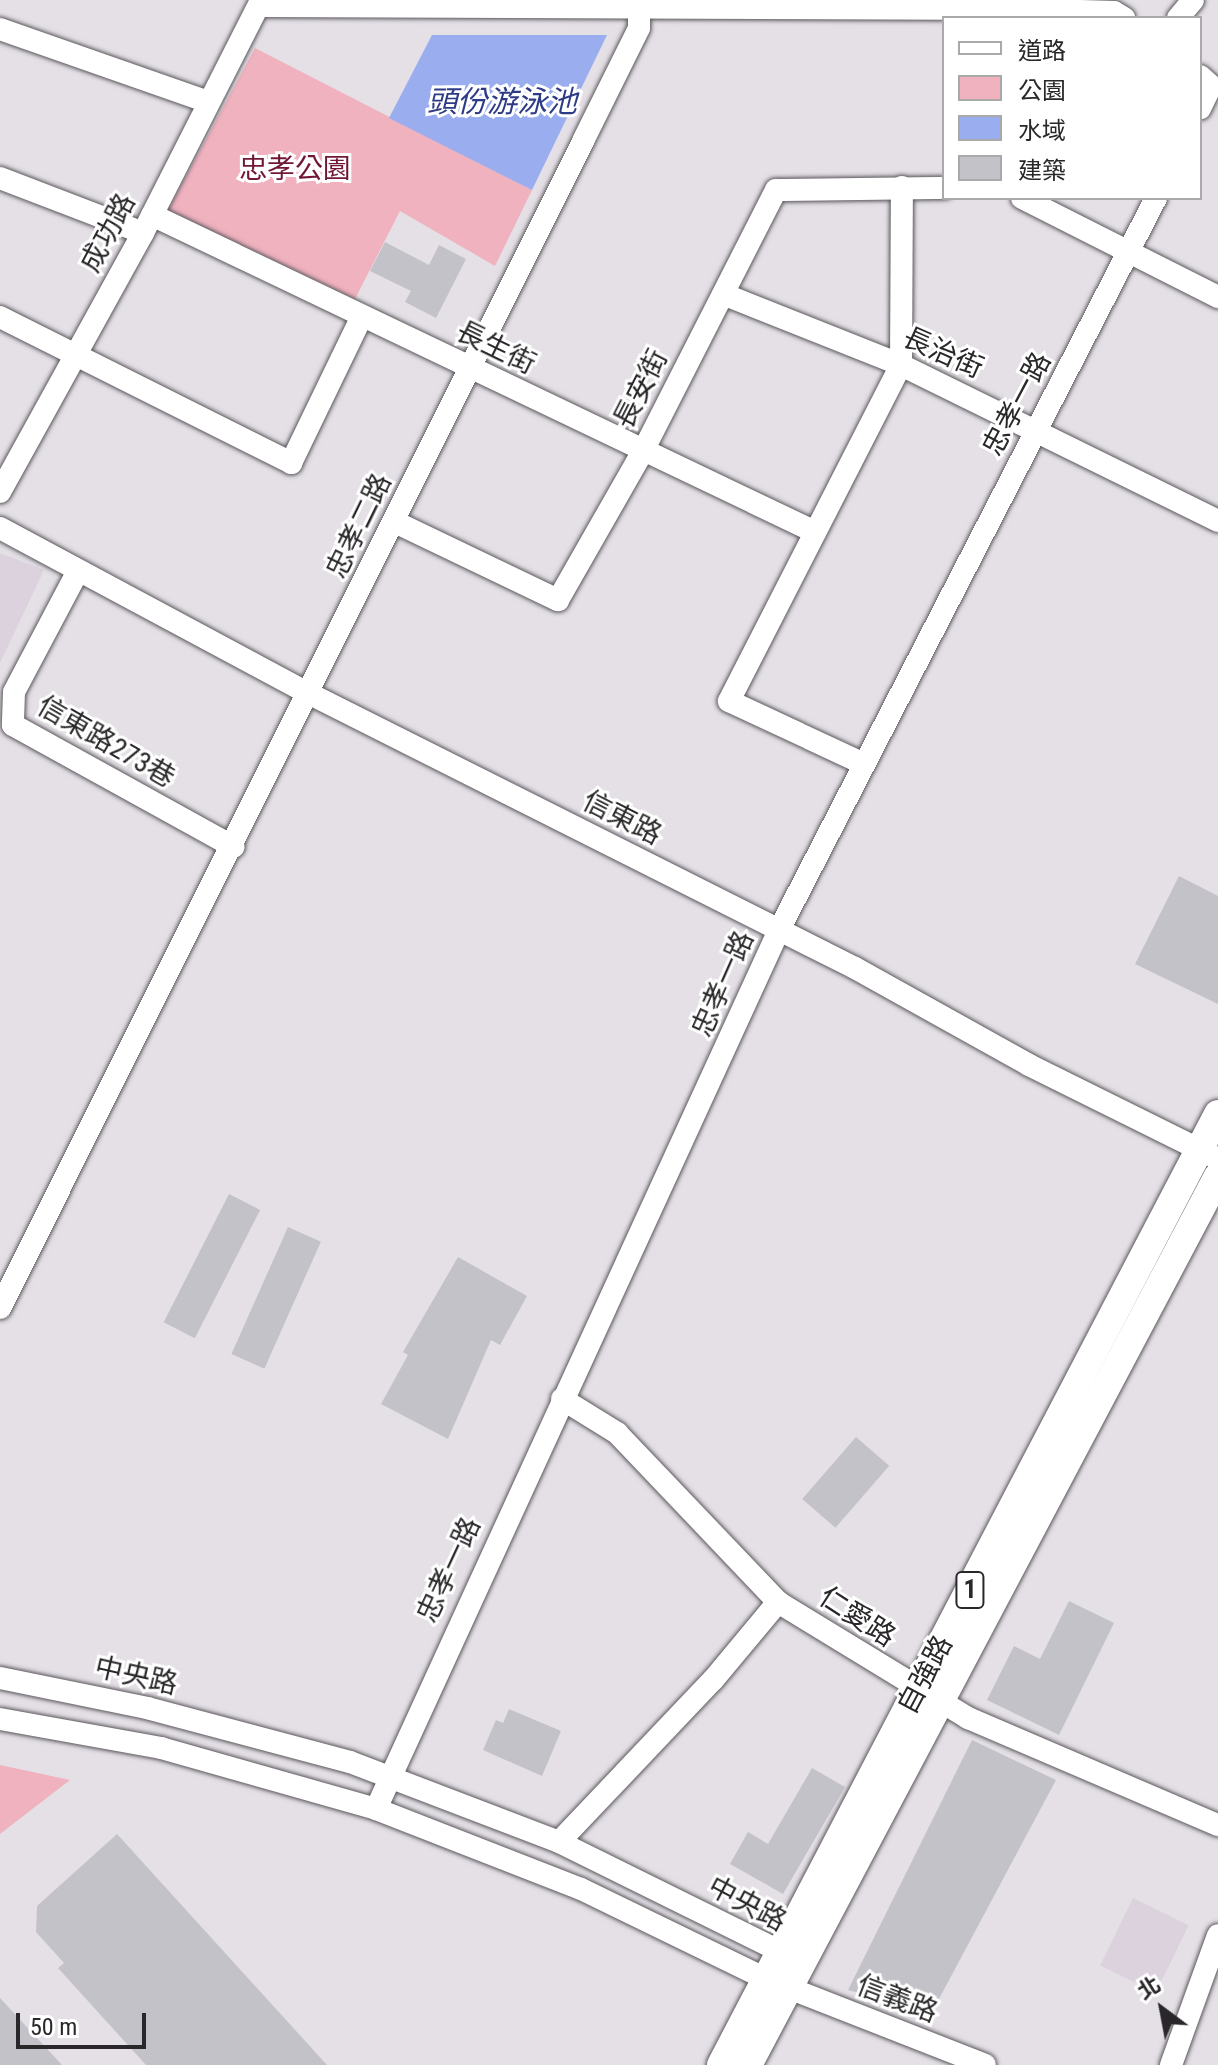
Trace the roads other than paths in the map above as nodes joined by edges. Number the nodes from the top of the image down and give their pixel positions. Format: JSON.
{"nodes":[{"id":1,"x":1193,"y":0,"type":"edge"},
{"id":2,"x":261,"y":3,"type":"edge"},
{"id":3,"x":639,"y":4,"type":"edge"},
{"id":4,"x":824,"y":5,"type":"edge"},
{"id":5,"x":1014,"y":5,"type":"edge"},
{"id":6,"x":1121,"y":16,"type":"edge"},
{"id":7,"x":1180,"y":16,"type":"edge"},
{"id":8,"x":0,"y":29,"type":"edge"},
{"id":9,"x":1202,"y":78,"type":"edge"},
{"id":10,"x":208,"y":102,"type":"junction"},
{"id":11,"x":1202,"y":105,"type":"edge"},
{"id":12,"x":0,"y":178,"type":"edge"},
{"id":13,"x":902,"y":187,"type":"junction"},
{"id":14,"x":942,"y":188,"type":"edge"},
{"id":15,"x":1026,"y":200,"type":"edge"},
{"id":16,"x":1155,"y":200,"type":"edge"},
{"id":17,"x":148,"y":224,"type":"junction"},
{"id":18,"x":1130,"y":251,"type":"junction"},
{"id":19,"x":723,"y":294,"type":"junction"},
{"id":20,"x":1218,"y":297,"type":"edge"},
{"id":21,"x":0,"y":317,"type":"edge"},
{"id":22,"x":361,"y":318,"type":"junction"},
{"id":23,"x":76,"y":354,"type":"junction"},
{"id":24,"x":901,"y":365,"type":"junction"},
{"id":25,"x":471,"y":368,"type":"junction"},
{"id":26,"x":1037,"y":430,"type":"junction"},
{"id":27,"x":642,"y":453,"type":"junction"},
{"id":28,"x":0,"y":492,"type":"edge"},
{"id":29,"x":1218,"y":521,"type":"edge"},
{"id":30,"x":395,"y":522,"type":"junction"},
{"id":31,"x":0,"y":528,"type":"edge"},
{"id":32,"x":815,"y":532,"type":"junction"},
{"id":33,"x":78,"y":571,"type":"junction"},
{"id":34,"x":310,"y":694,"type":"junction"},
{"id":35,"x":864,"y":764,"type":"junction"},
{"id":36,"x":234,"y":847,"type":"junction"},
{"id":37,"x":779,"y":930,"type":"junction"},
{"id":38,"x":1218,"y":1114,"type":"edge"},
{"id":39,"x":1208,"y":1154,"type":"edge"},
{"id":40,"x":1218,"y":1176,"type":"edge"},
{"id":41,"x":0,"y":1308,"type":"edge"},
{"id":42,"x":562,"y":1399,"type":"junction"},
{"id":43,"x":778,"y":1602,"type":"junction"},
{"id":44,"x":0,"y":1678,"type":"edge"},
{"id":45,"x":928,"y":1696,"type":"junction"},
{"id":46,"x":0,"y":1719,"type":"edge"},
{"id":47,"x":388,"y":1777,"type":"junction"},
{"id":48,"x":376,"y":1809,"type":"junction"},
{"id":49,"x":1218,"y":1825,"type":"edge"},
{"id":50,"x":559,"y":1842,"type":"junction"},
{"id":51,"x":1218,"y":1935,"type":"edge"},
{"id":52,"x":780,"y":1951,"type":"junction"},
{"id":53,"x":777,"y":1984,"type":"junction"},
{"id":54,"x":721,"y":2065,"type":"edge"},
{"id":55,"x":748,"y":2065,"type":"edge"},
{"id":56,"x":985,"y":2065,"type":"edge"},
{"id":57,"x":1171,"y":2065,"type":"edge"}],
"edges":[{"from":1,"to":7,"type":"street"},
{"from":2,"to":3,"type":"street"},
{"from":2,"to":10,"type":"street","name":"成功路"},
{"from":3,"to":4,"type":"street"},
{"from":3,"to":25,"type":"street","name":"忠孝二路"},
{"from":4,"to":5,"type":"street"},
{"from":5,"to":6,"type":"street"},
{"from":8,"to":10,"type":"street"},
{"from":9,"to":11,"type":"street"},
{"from":10,"to":17,"type":"street","name":"成功路"},
{"from":12,"to":17,"type":"street","name":"長生街"},
{"from":13,"to":14,"type":"street","name":"長安街"},
{"from":13,"to":19,"type":"street","name":"長安街"},
{"from":13,"to":24,"type":"street"},
{"from":15,"to":18,"type":"street"},
{"from":16,"to":18,"type":"street","name":"忠孝一路"},
{"from":17,"to":22,"type":"street","name":"長生街"},
{"from":17,"to":23,"type":"street","name":"成功路"},
{"from":18,"to":20,"type":"street"},
{"from":18,"to":26,"type":"street","name":"忠孝一路"},
{"from":19,"to":24,"type":"street","name":"長治街"},
{"from":19,"to":27,"type":"street","name":"長安街"},
{"from":21,"to":23,"type":"street"},
{"from":22,"to":23,"type":"street"},
{"from":22,"to":25,"type":"street","name":"長生街"},
{"from":23,"to":28,"type":"street","name":"成功路"},
{"from":24,"to":26,"type":"street","name":"長治街"},
{"from":24,"to":32,"type":"street"},
{"from":25,"to":27,"type":"street","name":"長生街"},
{"from":25,"to":30,"type":"street","name":"忠孝二路"},
{"from":26,"to":29,"type":"street","name":"長治街"},
{"from":26,"to":35,"type":"street","name":"忠孝一路"},
{"from":27,"to":30,"type":"street","name":"長安街"},
{"from":27,"to":32,"type":"street","name":"長生街"},
{"from":30,"to":34,"type":"street","name":"忠孝二路"},
{"from":31,"to":33,"type":"street","name":"信東路"},
{"from":32,"to":35,"type":"street"},
{"from":33,"to":34,"type":"street","name":"信東路"},
{"from":33,"to":36,"type":"street","name":"信東路273巷"},
{"from":34,"to":36,"type":"street","name":"忠孝二路"},
{"from":34,"to":37,"type":"street","name":"信東路"},
{"from":35,"to":37,"type":"street","name":"忠孝一路"},
{"from":36,"to":41,"type":"street","name":"忠孝二路"},
{"from":37,"to":39,"type":"street","name":"信東路"},
{"from":37,"to":42,"type":"street","name":"忠孝一路"},
{"from":38,"to":39,"type":"main road","name":"自強路","number":"1"},
{"from":39,"to":45,"type":"main road","name":"自強路","number":"1"},
{"from":40,"to":45,"type":"main road","name":"自強路","number":"1"},
{"from":42,"to":43,"type":"street","name":"仁愛路"},
{"from":42,"to":47,"type":"street","name":"忠孝一路"},
{"from":43,"to":45,"type":"street","name":"仁愛路"},
{"from":43,"to":50,"type":"street"},
{"from":44,"to":47,"type":"street","name":"中央路"},
{"from":45,"to":49,"type":"street","name":"仁愛路"},
{"from":45,"to":52,"type":"main road","name":"自強路","number":"1"},
{"from":45,"to":53,"type":"main road","name":"自強路","number":"1"},
{"from":46,"to":48,"type":"street","name":"中央路"},
{"from":47,"to":48,"type":"street","name":"忠孝一路"},
{"from":47,"to":50,"type":"street","name":"中央路"},
{"from":48,"to":53,"type":"street","name":"中央路"},
{"from":50,"to":52,"type":"street","name":"中央路"},
{"from":51,"to":57,"type":"street"},
{"from":52,"to":53,"type":"main road","name":"自強路","number":"1"},
{"from":53,"to":54,"type":"main road","name":"自強路","number":"1"},
{"from":53,"to":55,"type":"main road","name":"自強路","number":"1"},
{"from":53,"to":56,"type":"street","name":"信義路"}]}
